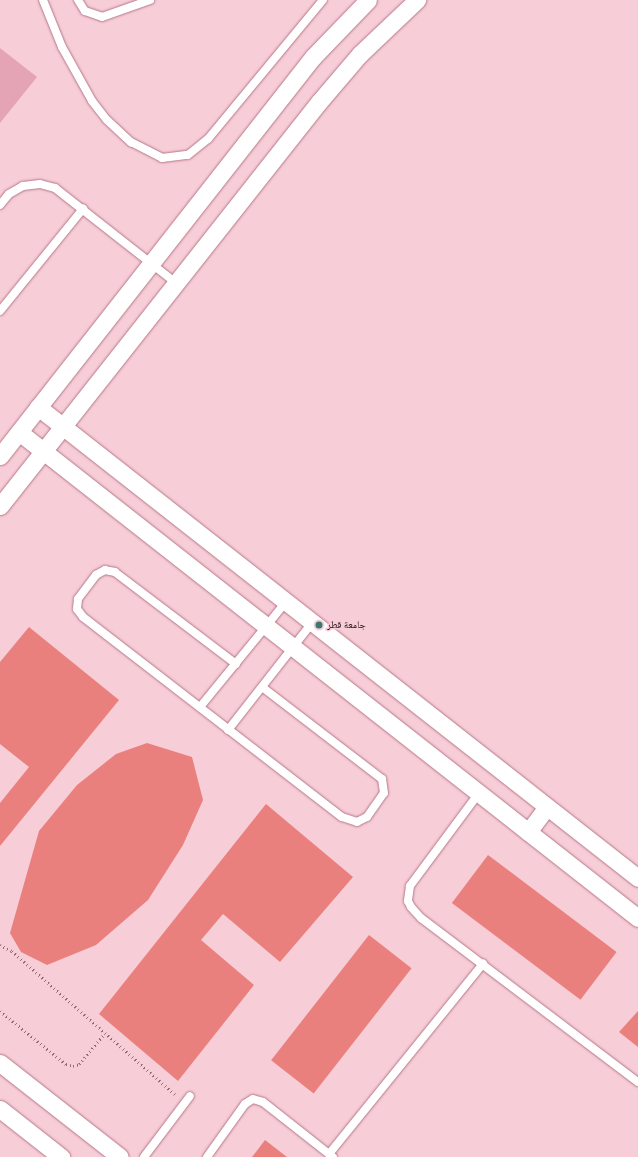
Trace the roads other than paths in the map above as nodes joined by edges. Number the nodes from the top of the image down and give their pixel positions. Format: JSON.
{"nodes":[{"id":1,"x":43,"y":0,"type":"edge"},
{"id":2,"x":78,"y":0,"type":"edge"},
{"id":3,"x":150,"y":0,"type":"edge"},
{"id":4,"x":323,"y":0,"type":"edge"},
{"id":5,"x":368,"y":0,"type":"edge"},
{"id":6,"x":417,"y":0,"type":"edge"},
{"id":7,"x":0,"y":206,"type":"edge"},
{"id":8,"x":83,"y":209,"type":"junction"},
{"id":9,"x":152,"y":263,"type":"junction"},
{"id":10,"x":176,"y":283,"type":"junction"},
{"id":11,"x":0,"y":311,"type":"edge"},
{"id":12,"x":38,"y":407,"type":"junction"},
{"id":13,"x":62,"y":426,"type":"junction"},
{"id":14,"x":18,"y":432,"type":"junction"},
{"id":15,"x":43,"y":451,"type":"junction"},
{"id":16,"x":0,"y":456,"type":"edge"},
{"id":17,"x":0,"y":506,"type":"edge"},
{"id":18,"x":286,"y":602,"type":"junction"},
{"id":19,"x":312,"y":622,"type":"junction"},
{"id":20,"x":266,"y":626,"type":"junction"},
{"id":21,"x":293,"y":648,"type":"junction"},
{"id":22,"x":236,"y":664,"type":"junction"},
{"id":23,"x":262,"y":687,"type":"junction"},
{"id":24,"x":200,"y":707,"type":"junction"},
{"id":25,"x":228,"y":730,"type":"junction"},
{"id":26,"x":479,"y":793,"type":"junction"},
{"id":27,"x":547,"y":807,"type":"junction"},
{"id":28,"x":528,"y":832,"type":"junction"},
{"id":29,"x":638,"y":878,"type":"edge"},
{"id":30,"x":638,"y":918,"type":"edge"},
{"id":31,"x":483,"y":964,"type":"junction"},
{"id":32,"x":0,"y":1063,"type":"edge"},
{"id":33,"x":638,"y":1082,"type":"edge"},
{"id":34,"x":190,"y":1096,"type":"dead end"},
{"id":35,"x":0,"y":1109,"type":"edge"},
{"id":36,"x":331,"y":1155,"type":"edge"},
{"id":37,"x":61,"y":1157,"type":"edge"},
{"id":38,"x":120,"y":1157,"type":"edge"},
{"id":39,"x":144,"y":1157,"type":"edge"},
{"id":40,"x":207,"y":1157,"type":"edge"}],
"edges":[{"from":1,"to":4,"type":"lane"},
{"from":2,"to":3,"type":"lane"},
{"from":5,"to":9,"type":"street"},
{"from":6,"to":10,"type":"street"},
{"from":7,"to":8,"type":"lane"},
{"from":8,"to":9,"type":"lane"},
{"from":8,"to":11,"type":"lane"},
{"from":9,"to":10,"type":"lane"},
{"from":9,"to":12,"type":"street"},
{"from":10,"to":13,"type":"street"},
{"from":12,"to":13,"type":"street"},
{"from":12,"to":14,"type":"street"},
{"from":13,"to":15,"type":"street"},
{"from":13,"to":18,"type":"street"},
{"from":14,"to":15,"type":"street"},
{"from":14,"to":16,"type":"street"},
{"from":15,"to":17,"type":"street"},
{"from":15,"to":20,"type":"street"},
{"from":18,"to":19,"type":"street"},
{"from":18,"to":20,"type":"lane"},
{"from":19,"to":21,"type":"lane"},
{"from":19,"to":27,"type":"street"},
{"from":20,"to":21,"type":"street"},
{"from":20,"to":22,"type":"lane"},
{"from":21,"to":23,"type":"lane"},
{"from":21,"to":26,"type":"street"},
{"from":22,"to":24,"type":"lane"},
{"from":22,"to":24,"type":"lane"},
{"from":23,"to":25,"type":"lane"},
{"from":23,"to":25,"type":"lane"},
{"from":24,"to":25,"type":"lane"},
{"from":26,"to":28,"type":"street"},
{"from":26,"to":31,"type":"lane"},
{"from":27,"to":28,"type":"street"},
{"from":27,"to":29,"type":"street"},
{"from":28,"to":30,"type":"street"},
{"from":31,"to":33,"type":"lane"},
{"from":31,"to":36,"type":"lane"},
{"from":32,"to":38,"type":"street"},
{"from":34,"to":39,"type":"lane"},
{"from":35,"to":37,"type":"street"},
{"from":36,"to":40,"type":"lane"}]}
